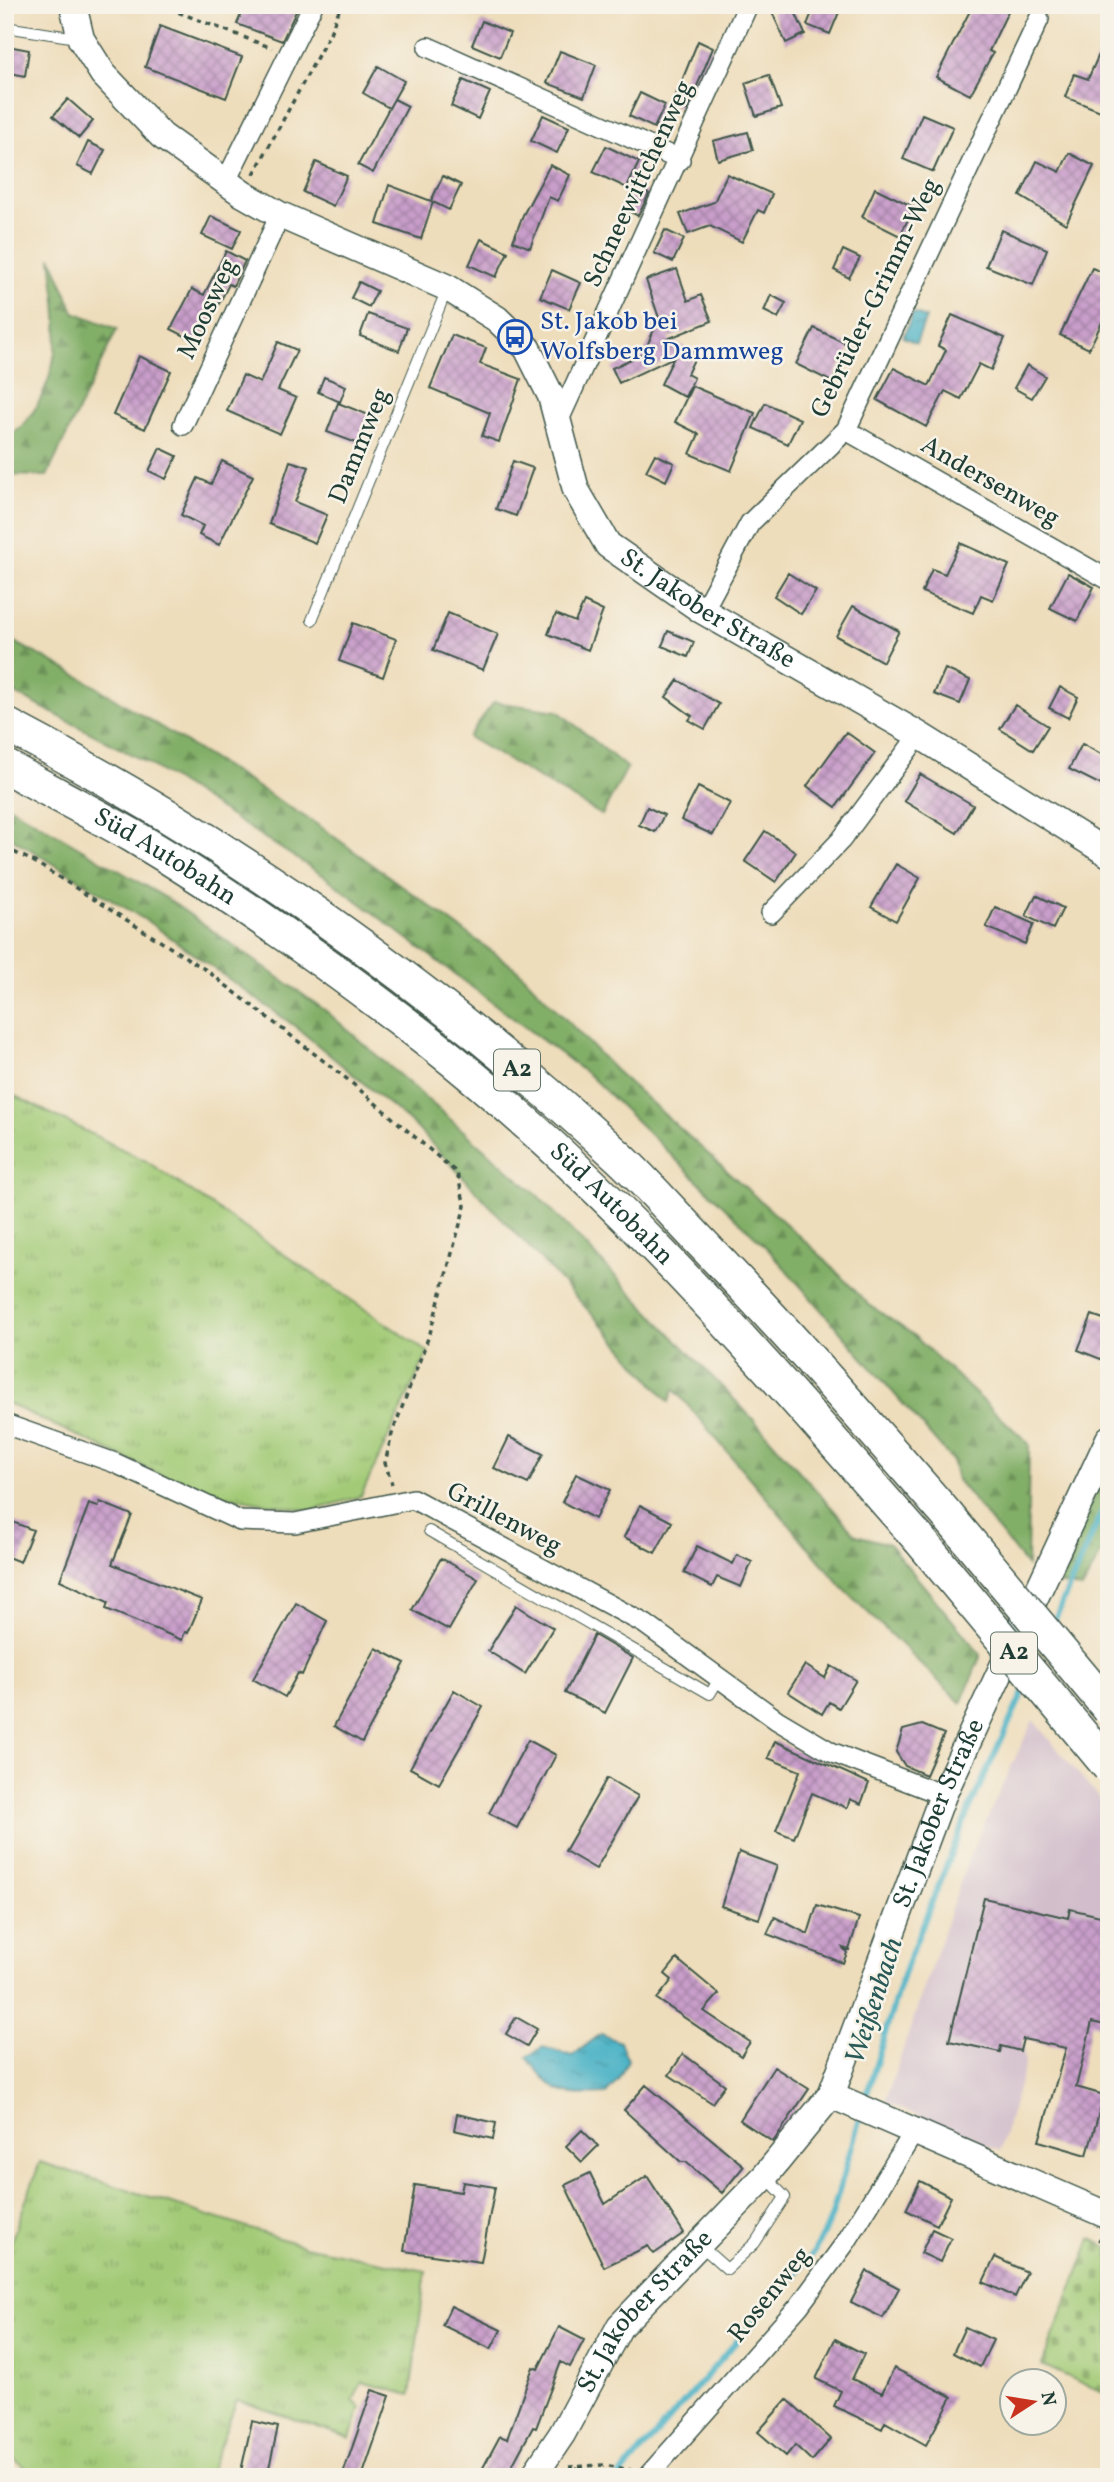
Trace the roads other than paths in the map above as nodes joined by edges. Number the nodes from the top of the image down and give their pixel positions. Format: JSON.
{"nodes":[{"id":1,"x":73,"y":5,"type":"edge"},
{"id":2,"x":313,"y":5,"type":"edge"},
{"id":3,"x":748,"y":5,"type":"edge"},
{"id":4,"x":1039,"y":19,"type":"dead end"},
{"id":5,"x":5,"y":27,"type":"edge"},
{"id":6,"x":81,"y":39,"type":"junction"},
{"id":7,"x":428,"y":47,"type":"dead end"},
{"id":8,"x":680,"y":160,"type":"junction"},
{"id":9,"x":234,"y":188,"type":"junction"},
{"id":10,"x":280,"y":215,"type":"junction"},
{"id":11,"x":448,"y":288,"type":"junction"},
{"id":12,"x":558,"y":422,"type":"junction"},
{"id":13,"x":183,"y":425,"type":"dead end"},
{"id":14,"x":846,"y":430,"type":"junction"},
{"id":15,"x":1109,"y":580,"type":"edge"},
{"id":16,"x":703,"y":611,"type":"junction"},
{"id":17,"x":312,"y":620,"type":"dead end"},
{"id":18,"x":5,"y":724,"type":"edge"},
{"id":19,"x":919,"y":735,"type":"junction"},
{"id":20,"x":5,"y":766,"type":"edge"},
{"id":21,"x":1109,"y":854,"type":"edge"},
{"id":22,"x":771,"y":913,"type":"dead end"},
{"id":23,"x":5,"y":1424,"type":"edge"},
{"id":24,"x":1109,"y":1439,"type":"edge"},
{"id":25,"x":429,"y":1531,"type":"dead end"},
{"id":26,"x":719,"y":1677,"type":"junction"},
{"id":27,"x":1109,"y":1709,"type":"edge"},
{"id":28,"x":1109,"y":1767,"type":"edge"},
{"id":29,"x":943,"y":1795,"type":"junction"},
{"id":30,"x":831,"y":2095,"type":"junction"},
{"id":31,"x":914,"y":2132,"type":"junction"},
{"id":32,"x":765,"y":2176,"type":"junction"},
{"id":33,"x":1109,"y":2216,"type":"edge"},
{"id":34,"x":701,"y":2246,"type":"junction"},
{"id":35,"x":644,"y":2474,"type":"edge"},
{"id":36,"x":533,"y":2477,"type":"edge"}],
"edges":[{"from":1,"to":6,"type":"main road","name":"St. Jakober Straße"},
{"from":2,"to":9,"type":"street"},
{"from":3,"to":8,"type":"street","name":"Schneewittchenweg"},
{"from":4,"to":14,"type":"street","name":"Gebrüder-Grimm-Weg"},
{"from":5,"to":6,"type":"lane"},
{"from":6,"to":9,"type":"main road","name":"St. Jakober Straße"},
{"from":7,"to":8,"type":"street"},
{"from":8,"to":12,"type":"street","name":"Schneewittchenweg"},
{"from":9,"to":10,"type":"main road","name":"St. Jakober Straße"},
{"from":10,"to":11,"type":"main road","name":"St. Jakober Straße"},
{"from":10,"to":13,"type":"street","name":"Moosweg"},
{"from":11,"to":12,"type":"main road","name":"St. Jakober Straße"},
{"from":11,"to":17,"type":"lane","name":"Dammweg"},
{"from":12,"to":16,"type":"main road","name":"St. Jakober Straße"},
{"from":14,"to":15,"type":"street","name":"Andersenweg"},
{"from":14,"to":16,"type":"street","name":"Gebrüder-Grimm-Weg"},
{"from":16,"to":19,"type":"main road","name":"St. Jakober Straße"},
{"from":18,"to":27,"type":"highway","name":"Süd Autobahn","number":"A2","bridge":true},
{"from":19,"to":21,"type":"main road","name":"St. Jakober Straße"},
{"from":19,"to":22,"type":"street"},
{"from":20,"to":28,"type":"highway","name":"Süd Autobahn","number":"A2","bridge":true},
{"from":23,"to":26,"type":"street","name":"Grillenweg"},
{"from":24,"to":29,"type":"main road","name":"St. Jakober Straße"},
{"from":25,"to":26,"type":"lane"},
{"from":26,"to":29,"type":"street","name":"Grillenweg"},
{"from":29,"to":30,"type":"main road","name":"St. Jakober Straße"},
{"from":30,"to":31,"type":"main road"},
{"from":30,"to":32,"type":"main road","name":"St. Jakober Straße"},
{"from":31,"to":33,"type":"main road"},
{"from":31,"to":35,"type":"street","name":"Rosenweg"},
{"from":32,"to":34,"type":"main road","name":"St. Jakober Straße"},
{"from":32,"to":34,"type":"lane"},
{"from":34,"to":36,"type":"main road","name":"St. Jakober Straße"}]}
